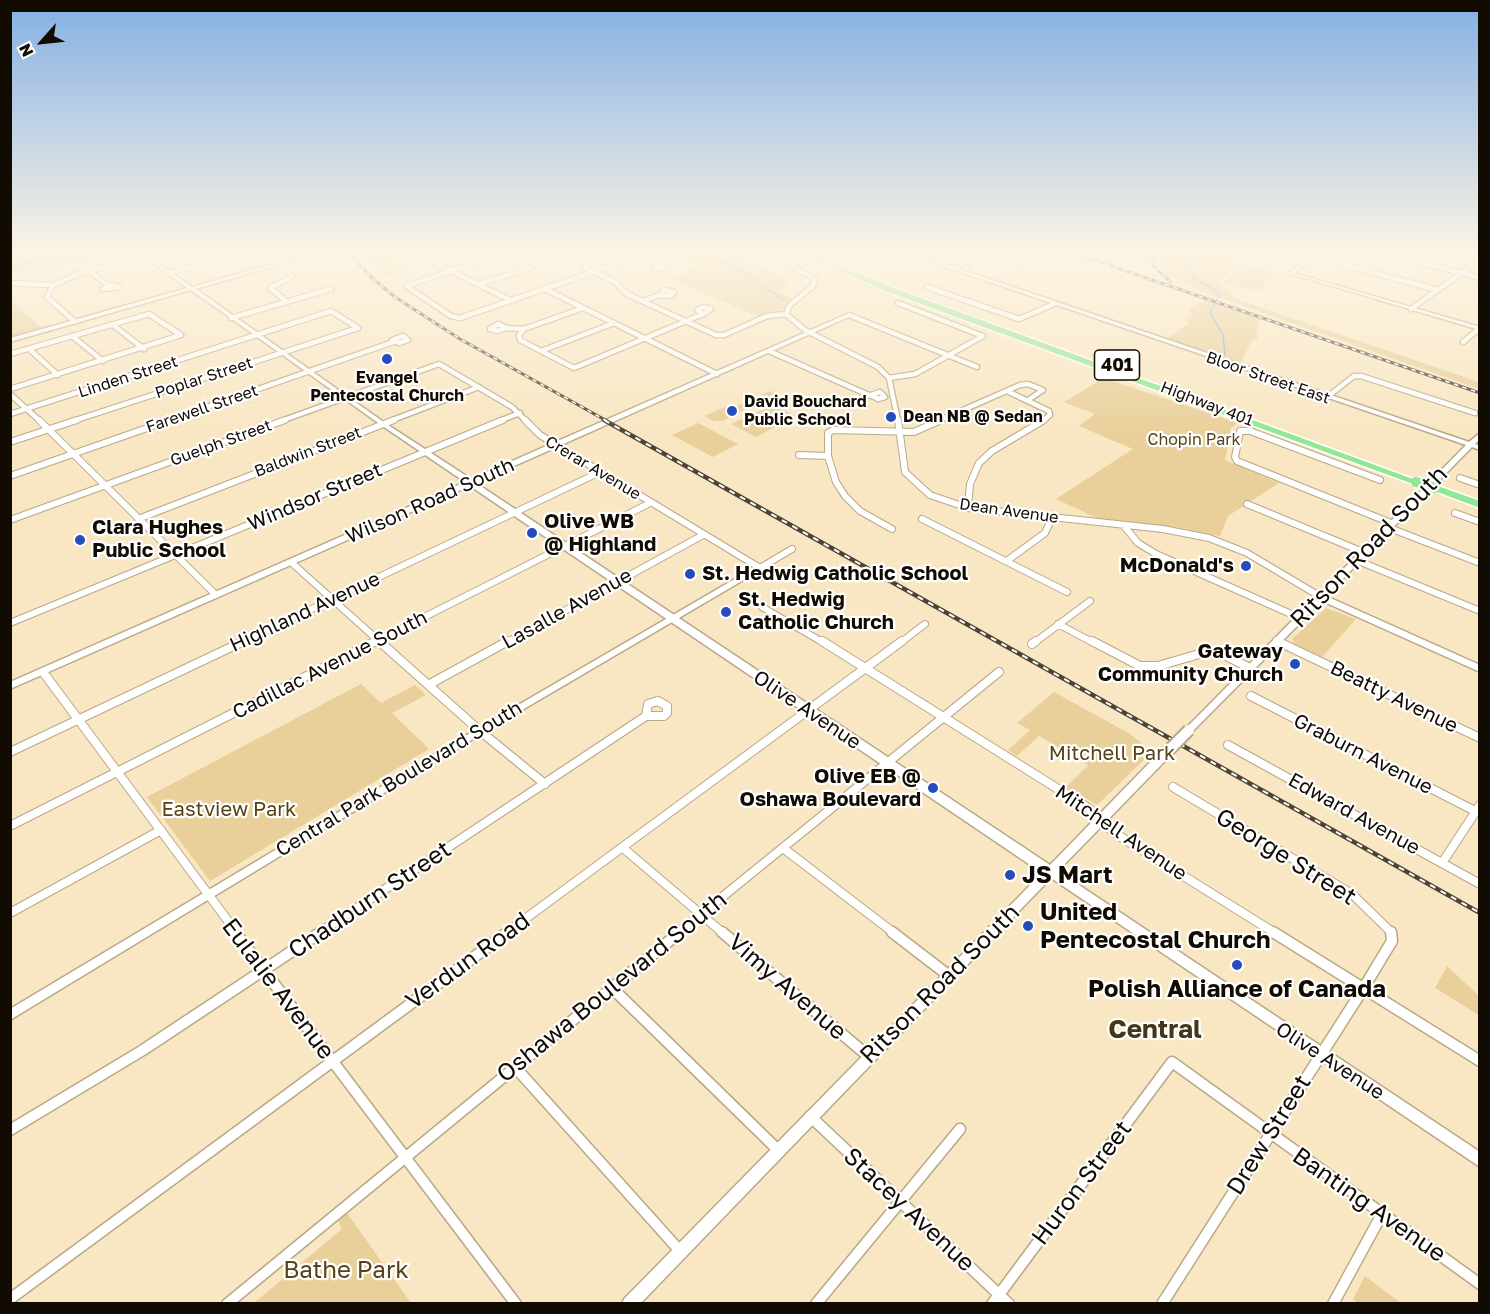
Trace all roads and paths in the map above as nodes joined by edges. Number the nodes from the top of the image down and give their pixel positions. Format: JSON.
{"nodes":[{"id":1,"x":65,"y":313,"type":"edge"},
{"id":2,"x":106,"y":313,"type":"edge"},
{"id":3,"x":225,"y":313,"type":"edge"},
{"id":4,"x":247,"y":313,"type":"edge"},
{"id":5,"x":324,"y":313,"type":"edge"},
{"id":6,"x":335,"y":313,"type":"edge"},
{"id":7,"x":446,"y":313,"type":"edge"},
{"id":8,"x":476,"y":313,"type":"edge"},
{"id":9,"x":568,"y":313,"type":"edge"},
{"id":10,"x":594,"y":313,"type":"edge"},
{"id":11,"x":669,"y":313,"type":"edge"},
{"id":12,"x":922,"y":313,"type":"edge"},
{"id":13,"x":965,"y":313,"type":"edge"},
{"id":14,"x":1003,"y":313,"type":"edge"},
{"id":15,"x":1035,"y":313,"type":"edge"},
{"id":16,"x":1081,"y":313,"type":"edge"},
{"id":17,"x":1426,"y":313,"type":"edge"},
{"id":18,"x":703,"y":314,"type":"dead end"},
{"id":19,"x":786,"y":314,"type":"joint"},
{"id":20,"x":849,"y":315,"type":"joint"},
{"id":21,"x":231,"y":318,"type":"junction"},
{"id":22,"x":75,"y":322,"type":"junction"},
{"id":23,"x":688,"y":322,"type":"junction"},
{"id":24,"x":614,"y":323,"type":"junction"},
{"id":25,"x":113,"y":325,"type":"junction"},
{"id":26,"x":506,"y":328,"type":"dead end"},
{"id":27,"x":524,"y":329,"type":"junction"},
{"id":28,"x":1479,"y":329,"type":"edge"},
{"id":29,"x":809,"y":333,"type":"junction"},
{"id":30,"x":72,"y":336,"type":"junction"},
{"id":31,"x":255,"y":336,"type":"junction"},
{"id":32,"x":10,"y":340,"type":"edge"},
{"id":33,"x":647,"y":340,"type":"junction"},
{"id":34,"x":393,"y":342,"type":"dead end"},
{"id":35,"x":1463,"y":342,"type":"dead end"},
{"id":36,"x":29,"y":349,"type":"junction"},
{"id":37,"x":144,"y":349,"type":"junction"},
{"id":38,"x":541,"y":351,"type":"junction"},
{"id":39,"x":769,"y":351,"type":"junction"},
{"id":40,"x":280,"y":352,"type":"junction"},
{"id":41,"x":10,"y":354,"type":"edge"},
{"id":42,"x":951,"y":356,"type":"junction"},
{"id":43,"x":103,"y":361,"type":"junction"},
{"id":44,"x":431,"y":365,"type":"joint"},
{"id":45,"x":977,"y":367,"type":"dead end"},
{"id":46,"x":309,"y":372,"type":"junction"},
{"id":47,"x":717,"y":374,"type":"junction"},
{"id":48,"x":58,"y":375,"type":"junction"},
{"id":49,"x":889,"y":378,"type":"junction"},
{"id":50,"x":479,"y":387,"type":"junction"},
{"id":51,"x":10,"y":392,"type":"edge"},
{"id":52,"x":1009,"y":392,"type":"junction"},
{"id":53,"x":871,"y":396,"type":"dead end"},
{"id":54,"x":344,"y":397,"type":"junction"},
{"id":55,"x":1326,"y":398,"type":"junction"},
{"id":56,"x":1028,"y":400,"type":"junction"},
{"id":57,"x":28,"y":409,"type":"junction"},
{"id":58,"x":520,"y":413,"type":"junction"},
{"id":59,"x":1475,"y":413,"type":"dead end"},
{"id":60,"x":10,"y":414,"type":"edge"},
{"id":61,"x":382,"y":424,"type":"junction"},
{"id":62,"x":50,"y":428,"type":"junction"},
{"id":63,"x":899,"y":432,"type":"junction"},
{"id":64,"x":1479,"y":435,"type":"edge"},
{"id":65,"x":10,"y":445,"type":"edge"},
{"id":66,"x":555,"y":445,"type":"junction"},
{"id":67,"x":1468,"y":446,"type":"junction"},
{"id":68,"x":1479,"y":450,"type":"edge"},
{"id":69,"x":425,"y":452,"type":"junction"},
{"id":70,"x":75,"y":453,"type":"junction"},
{"id":71,"x":799,"y":455,"type":"dead end"},
{"id":72,"x":828,"y":456,"type":"junction"},
{"id":73,"x":600,"y":472,"type":"junction"},
{"id":74,"x":10,"y":476,"type":"edge"},
{"id":75,"x":1460,"y":478,"type":"dead end"},
{"id":76,"x":1380,"y":480,"type":"dead end"},
{"id":77,"x":471,"y":482,"type":"junction"},
{"id":78,"x":107,"y":485,"type":"junction"},
{"id":79,"x":1437,"y":485,"type":"junction"},
{"id":80,"x":1479,"y":485,"type":"edge"},
{"id":81,"x":1479,"y":497,"type":"edge"},
{"id":82,"x":650,"y":503,"type":"junction"},
{"id":83,"x":1247,"y":504,"type":"dead end"},
{"id":84,"x":1479,"y":507,"type":"edge"},
{"id":85,"x":968,"y":508,"type":"junction"},
{"id":86,"x":515,"y":513,"type":"junction"},
{"id":87,"x":1455,"y":513,"type":"dead end"},
{"id":88,"x":1053,"y":518,"type":"junction"},
{"id":89,"x":138,"y":519,"type":"junction"},
{"id":90,"x":922,"y":519,"type":"dead end"},
{"id":91,"x":10,"y":520,"type":"edge"},
{"id":92,"x":1479,"y":522,"type":"edge"},
{"id":93,"x":1389,"y":525,"type":"junction"},
{"id":94,"x":1124,"y":526,"type":"junction"},
{"id":95,"x":892,"y":529,"type":"dead end"},
{"id":96,"x":703,"y":535,"type":"junction"},
{"id":97,"x":564,"y":546,"type":"junction"},
{"id":98,"x":792,"y":549,"type":"dead end"},
{"id":99,"x":1363,"y":552,"type":"junction"},
{"id":100,"x":177,"y":555,"type":"junction"},
{"id":101,"x":1008,"y":560,"type":"junction"},
{"id":102,"x":1356,"y":560,"type":"junction"},
{"id":103,"x":292,"y":563,"type":"junction"},
{"id":104,"x":1479,"y":563,"type":"edge"},
{"id":105,"x":760,"y":567,"type":"junction"},
{"id":106,"x":617,"y":582,"type":"junction"},
{"id":107,"x":1067,"y":592,"type":"dead end"},
{"id":108,"x":216,"y":596,"type":"junction"},
{"id":109,"x":1321,"y":597,"type":"junction"},
{"id":110,"x":333,"y":599,"type":"junction"},
{"id":111,"x":1090,"y":601,"type":"dead end"},
{"id":112,"x":762,"y":607,"type":"dead end"},
{"id":113,"x":1479,"y":611,"type":"edge"},
{"id":114,"x":1299,"y":618,"type":"junction"},
{"id":115,"x":672,"y":619,"type":"junction"},
{"id":116,"x":10,"y":623,"type":"edge"},
{"id":117,"x":925,"y":624,"type":"dead end"},
{"id":118,"x":1058,"y":624,"type":"junction"},
{"id":119,"x":380,"y":640,"type":"junction"},
{"id":120,"x":1277,"y":640,"type":"junction"},
{"id":121,"x":1032,"y":644,"type":"dead end"},
{"id":122,"x":867,"y":667,"type":"junction"},
{"id":123,"x":1250,"y":668,"type":"junction"},
{"id":124,"x":1479,"y":669,"type":"edge"},
{"id":125,"x":43,"y":672,"type":"junction"},
{"id":126,"x":999,"y":672,"type":"dead end"},
{"id":127,"x":430,"y":684,"type":"junction"},
{"id":128,"x":10,"y":686,"type":"edge"},
{"id":129,"x":1251,"y":696,"type":"dead end"},
{"id":130,"x":806,"y":710,"type":"junction"},
{"id":131,"x":646,"y":716,"type":"dead end"},
{"id":132,"x":942,"y":717,"type":"junction"},
{"id":133,"x":78,"y":719,"type":"junction"},
{"id":134,"x":480,"y":731,"type":"junction"},
{"id":135,"x":1479,"y":738,"type":"edge"},
{"id":136,"x":1228,"y":745,"type":"dead end"},
{"id":137,"x":10,"y":752,"type":"edge"},
{"id":138,"x":885,"y":762,"type":"junction"},
{"id":139,"x":117,"y":772,"type":"junction"},
{"id":140,"x":545,"y":784,"type":"junction"},
{"id":141,"x":1173,"y":787,"type":"dead end"},
{"id":142,"x":1477,"y":808,"type":"edge"},
{"id":143,"x":1101,"y":820,"type":"junction"},
{"id":144,"x":10,"y":826,"type":"edge"},
{"id":145,"x":161,"y":830,"type":"junction"},
{"id":146,"x":623,"y":848,"type":"junction"},
{"id":147,"x":783,"y":848,"type":"junction"},
{"id":148,"x":1442,"y":862,"type":"junction"},
{"id":149,"x":1049,"y":873,"type":"junction"},
{"id":150,"x":1479,"y":884,"type":"edge"},
{"id":151,"x":207,"y":894,"type":"junction"},
{"id":152,"x":10,"y":914,"type":"edge"},
{"id":153,"x":702,"y":914,"type":"junction"},
{"id":154,"x":1393,"y":935,"type":"joint"},
{"id":155,"x":264,"y":970,"type":"junction"},
{"id":156,"x":948,"y":975,"type":"junction"},
{"id":157,"x":612,"y":988,"type":"junction"},
{"id":158,"x":1363,"y":989,"type":"junction"},
{"id":159,"x":10,"y":1015,"type":"edge"},
{"id":160,"x":1320,"y":1054,"type":"junction"},
{"id":161,"x":868,"y":1056,"type":"junction"},
{"id":162,"x":332,"y":1061,"type":"junction"},
{"id":163,"x":1479,"y":1061,"type":"edge"},
{"id":164,"x":1172,"y":1062,"type":"joint"},
{"id":165,"x":514,"y":1067,"type":"junction"},
{"id":166,"x":810,"y":1116,"type":"junction"},
{"id":167,"x":960,"y":1129,"type":"dead end"},
{"id":168,"x":10,"y":1130,"type":"edge"},
{"id":169,"x":1270,"y":1134,"type":"junction"},
{"id":170,"x":778,"y":1150,"type":"junction"},
{"id":171,"x":403,"y":1156,"type":"junction"},
{"id":172,"x":1479,"y":1160,"type":"edge"},
{"id":173,"x":902,"y":1203,"type":"junction"},
{"id":174,"x":1382,"y":1214,"type":"junction"},
{"id":175,"x":680,"y":1251,"type":"junction"},
{"id":176,"x":1479,"y":1284,"type":"edge"},
{"id":177,"x":10,"y":1299,"type":"edge"},
{"id":178,"x":996,"y":1299,"type":"edge"},
{"id":179,"x":227,"y":1304,"type":"edge"},
{"id":180,"x":516,"y":1304,"type":"edge"},
{"id":181,"x":629,"y":1304,"type":"edge"},
{"id":182,"x":816,"y":1304,"type":"edge"},
{"id":183,"x":1009,"y":1304,"type":"edge"},
{"id":184,"x":1162,"y":1304,"type":"edge"},
{"id":185,"x":1333,"y":1304,"type":"edge"}],
"edges":[{"from":1,"to":22,"type":"street"},
{"from":2,"to":22,"type":"main road"},
{"from":3,"to":21,"type":"main road","name":"Olive Avenue"},
{"from":4,"to":21,"type":"street"},
{"from":5,"to":31,"type":"street","name":"Linden Street"},
{"from":6,"to":40,"type":"street","name":"Poplar Street"},
{"from":7,"to":8,"type":"street"},
{"from":9,"to":27,"type":"street"},
{"from":10,"to":24,"type":"street"},
{"from":11,"to":23,"type":"street"},
{"from":12,"to":42,"type":"street"},
{"from":13,"to":79,"type":"highway","name":"Highway 401","number":"401","bridge":true},
{"from":14,"to":15,"type":"street"},
{"from":16,"to":55,"type":"main road","name":"Bloor Street East"},
{"from":17,"to":28,"type":"street"},
{"from":18,"to":23,"type":"street"},
{"from":19,"to":23,"type":"street"},
{"from":19,"to":29,"type":"street"},
{"from":20,"to":29,"type":"main road","name":"Wilson Road South"},
{"from":20,"to":42,"type":"street"},
{"from":21,"to":31,"type":"main road","name":"Olive Avenue"},
{"from":22,"to":32,"type":"main road"},
{"from":23,"to":33,"type":"street"},
{"from":24,"to":33,"type":"street"},
{"from":24,"to":38,"type":"street"},
{"from":25,"to":30,"type":"street"},
{"from":25,"to":37,"type":"street"},
{"from":25,"to":37,"type":"street"},
{"from":26,"to":27,"type":"street"},
{"from":27,"to":38,"type":"street"},
{"from":28,"to":35,"type":"street"},
{"from":29,"to":39,"type":"main road","name":"Wilson Road South"},
{"from":29,"to":49,"type":"street"},
{"from":30,"to":36,"type":"street"},
{"from":30,"to":43,"type":"street"},
{"from":31,"to":40,"type":"main road","name":"Olive Avenue"},
{"from":31,"to":57,"type":"street","name":"Linden Street"},
{"from":33,"to":38,"type":"street"},
{"from":33,"to":47,"type":"street"},
{"from":34,"to":46,"type":"street","name":"Farewell Street"},
{"from":36,"to":41,"type":"street"},
{"from":36,"to":48,"type":"street"},
{"from":37,"to":43,"type":"street"},
{"from":39,"to":47,"type":"main road","name":"Wilson Road South"},
{"from":39,"to":53,"type":"street"},
{"from":40,"to":46,"type":"main road","name":"Olive Avenue"},
{"from":40,"to":62,"type":"street","name":"Poplar Street"},
{"from":42,"to":45,"type":"street"},
{"from":42,"to":49,"type":"street"},
{"from":43,"to":48,"type":"street"},
{"from":44,"to":50,"type":"street","name":"Crerar Avenue"},
{"from":44,"to":54,"type":"street","name":"Guelph Street"},
{"from":46,"to":54,"type":"main road","name":"Olive Avenue"},
{"from":46,"to":70,"type":"street","name":"Farewell Street"},
{"from":47,"to":66,"type":"main road","name":"Wilson Road South"},
{"from":48,"to":51,"type":"street"},
{"from":49,"to":63,"type":"street","name":"Dean Avenue"},
{"from":50,"to":58,"type":"street","name":"Crerar Avenue"},
{"from":50,"to":61,"type":"street","name":"Baldwin Street"},
{"from":51,"to":57,"type":"street"},
{"from":52,"to":56,"type":"street"},
{"from":52,"to":56,"type":"street"},
{"from":52,"to":63,"type":"street"},
{"from":54,"to":61,"type":"main road","name":"Olive Avenue"},
{"from":54,"to":78,"type":"street","name":"Guelph Street"},
{"from":55,"to":59,"type":"street"},
{"from":55,"to":67,"type":"main road","name":"Bloor Street East"},
{"from":56,"to":85,"type":"street"},
{"from":57,"to":60,"type":"street","name":"Linden Street"},
{"from":57,"to":62,"type":"street"},
{"from":58,"to":66,"type":"street","name":"Crerar Avenue"},
{"from":58,"to":69,"type":"street","name":"Windsor Street"},
{"from":61,"to":69,"type":"main road","name":"Olive Avenue"},
{"from":61,"to":89,"type":"street","name":"Baldwin Street"},
{"from":62,"to":65,"type":"street","name":"Poplar Street"},
{"from":62,"to":70,"type":"street"},
{"from":63,"to":72,"type":"street"},
{"from":63,"to":85,"type":"street","name":"Dean Avenue"},
{"from":64,"to":67,"type":"main road","name":"Ritson Road South"},
{"from":66,"to":73,"type":"street","name":"Crerar Avenue"},
{"from":66,"to":77,"type":"main road","name":"Wilson Road South"},
{"from":67,"to":68,"type":"main road","name":"Bloor Street East"},
{"from":67,"to":93,"type":"main road","name":"Ritson Road South"},
{"from":69,"to":77,"type":"main road","name":"Olive Avenue"},
{"from":69,"to":100,"type":"street","name":"Windsor Street"},
{"from":70,"to":74,"type":"street","name":"Farewell Street"},
{"from":70,"to":78,"type":"street"},
{"from":71,"to":72,"type":"street"},
{"from":72,"to":95,"type":"street"},
{"from":73,"to":82,"type":"street","name":"Crerar Avenue"},
{"from":73,"to":86,"type":"street","name":"Highland Avenue"},
{"from":75,"to":80,"type":"street"},
{"from":76,"to":93,"type":"street"},
{"from":77,"to":86,"type":"main road","name":"Olive Avenue"},
{"from":77,"to":103,"type":"main road","name":"Wilson Road South"},
{"from":78,"to":89,"type":"street"},
{"from":78,"to":91,"type":"street","name":"Guelph Street"},
{"from":79,"to":81,"type":"highway","name":"Highway 401","number":"401"},
{"from":79,"to":84,"type":"highway","name":"Highway 401","number":"401"},
{"from":82,"to":96,"type":"street","name":"Crerar Avenue"},
{"from":82,"to":97,"type":"street","name":"Cadillac Avenue South"},
{"from":83,"to":99,"type":"street"},
{"from":85,"to":88,"type":"street","name":"Dean Avenue"},
{"from":86,"to":97,"type":"main road","name":"Olive Avenue"},
{"from":86,"to":110,"type":"street","name":"Highland Avenue"},
{"from":87,"to":92,"type":"street"},
{"from":88,"to":94,"type":"street","name":"Dean Avenue"},
{"from":88,"to":101,"type":"street"},
{"from":89,"to":100,"type":"street"},
{"from":90,"to":101,"type":"street"},
{"from":93,"to":99,"type":"main road","name":"Ritson Road South"},
{"from":93,"to":104,"type":"street"},
{"from":94,"to":109,"type":"street","name":"Dean Avenue"},
{"from":94,"to":114,"type":"street"},
{"from":96,"to":105,"type":"street","name":"Crerar Avenue"},
{"from":96,"to":106,"type":"street","name":"Lasalle Avenue"},
{"from":97,"to":106,"type":"main road","name":"Olive Avenue"},
{"from":97,"to":119,"type":"street","name":"Cadillac Avenue South"},
{"from":98,"to":105,"type":"street","name":"Central Park Boulevard South"},
{"from":99,"to":102,"type":"main road","name":"Ritson Road South"},
{"from":100,"to":108,"type":"street"},
{"from":100,"to":116,"type":"street","name":"Windsor Street"},
{"from":101,"to":107,"type":"street"},
{"from":102,"to":109,"type":"main road","name":"Ritson Road South"},
{"from":102,"to":113,"type":"street"},
{"from":103,"to":108,"type":"main road","name":"Wilson Road South"},
{"from":103,"to":110,"type":"street"},
{"from":105,"to":115,"type":"street","name":"Central Park Boulevard South"},
{"from":106,"to":115,"type":"main road","name":"Olive Avenue"},
{"from":106,"to":127,"type":"street","name":"Lasalle Avenue"},
{"from":108,"to":125,"type":"main road","name":"Wilson Road South"},
{"from":109,"to":114,"type":"main road","name":"Ritson Road South"},
{"from":109,"to":124,"type":"main road"},
{"from":110,"to":119,"type":"street"},
{"from":110,"to":133,"type":"street","name":"Highland Avenue"},
{"from":111,"to":118,"type":"street"},
{"from":112,"to":122,"type":"street","name":"Mitchell Avenue"},
{"from":114,"to":120,"type":"main road","name":"Ritson Road South"},
{"from":115,"to":130,"type":"main road","name":"Olive Avenue"},
{"from":115,"to":134,"type":"street","name":"Central Park Boulevard South"},
{"from":117,"to":122,"type":"street","name":"Verdun Road"},
{"from":118,"to":121,"type":"street"},
{"from":118,"to":123,"type":"street"},
{"from":119,"to":127,"type":"street"},
{"from":119,"to":139,"type":"street","name":"Cadillac Avenue South"},
{"from":120,"to":123,"type":"main road","name":"Ritson Road South"},
{"from":120,"to":135,"type":"street","name":"Beatty Avenue"},
{"from":122,"to":130,"type":"street","name":"Verdun Road"},
{"from":122,"to":132,"type":"street","name":"Mitchell Avenue"},
{"from":123,"to":143,"type":"main road","name":"Ritson Road South","bridge":true},
{"from":125,"to":128,"type":"main road","name":"Wilson Road South"},
{"from":125,"to":133,"type":"street","name":"Eulalie Avenue"},
{"from":126,"to":132,"type":"street","name":"Oshawa Boulevard South"},
{"from":127,"to":134,"type":"street"},
{"from":129,"to":142,"type":"street","name":"Graburn Avenue"},
{"from":130,"to":138,"type":"main road","name":"Olive Avenue"},
{"from":130,"to":146,"type":"street","name":"Verdun Road"},
{"from":131,"to":140,"type":"street","name":"Chadburn Street"},
{"from":132,"to":138,"type":"street","name":"Oshawa Boulevard South"},
{"from":132,"to":143,"type":"street","name":"Mitchell Avenue"},
{"from":133,"to":137,"type":"street","name":"Highland Avenue"},
{"from":133,"to":139,"type":"street","name":"Eulalie Avenue"},
{"from":134,"to":140,"type":"street"},
{"from":134,"to":151,"type":"street","name":"Central Park Boulevard South"},
{"from":136,"to":148,"type":"street","name":"Edward Avenue"},
{"from":138,"to":147,"type":"street","name":"Oshawa Boulevard South"},
{"from":138,"to":149,"type":"main road","name":"Olive Avenue"},
{"from":139,"to":144,"type":"street","name":"Cadillac Avenue South"},
{"from":139,"to":145,"type":"street","name":"Eulalie Avenue"},
{"from":140,"to":155,"type":"street","name":"Chadburn Street"},
{"from":141,"to":154,"type":"street","name":"George Street"},
{"from":142,"to":148,"type":"street"},
{"from":143,"to":149,"type":"main road","name":"Ritson Road South"},
{"from":143,"to":158,"type":"street","name":"Mitchell Avenue"},
{"from":145,"to":151,"type":"street","name":"Eulalie Avenue"},
{"from":145,"to":152,"type":"street"},
{"from":146,"to":153,"type":"street","name":"Vimy Avenue"},
{"from":146,"to":162,"type":"street","name":"Verdun Road"},
{"from":147,"to":153,"type":"street","name":"Oshawa Boulevard South"},
{"from":147,"to":156,"type":"street"},
{"from":148,"to":150,"type":"street","name":"Edward Avenue"},
{"from":149,"to":156,"type":"main road","name":"Ritson Road South"},
{"from":149,"to":160,"type":"main road","name":"Olive Avenue"},
{"from":151,"to":155,"type":"street","name":"Eulalie Avenue"},
{"from":151,"to":159,"type":"street","name":"Central Park Boulevard South"},
{"from":153,"to":157,"type":"street","name":"Oshawa Boulevard South"},
{"from":153,"to":161,"type":"street","name":"Vimy Avenue"},
{"from":154,"to":158,"type":"street","name":"Drew Street"},
{"from":155,"to":162,"type":"street","name":"Eulalie Avenue"},
{"from":155,"to":168,"type":"street","name":"Chadburn Street"},
{"from":156,"to":161,"type":"main road","name":"Ritson Road South"},
{"from":157,"to":165,"type":"street","name":"Oshawa Boulevard South"},
{"from":157,"to":170,"type":"street"},
{"from":158,"to":160,"type":"street","name":"Drew Street"},
{"from":158,"to":163,"type":"street","name":"Mitchell Avenue"},
{"from":160,"to":169,"type":"street","name":"Drew Street"},
{"from":160,"to":172,"type":"main road","name":"Olive Avenue"},
{"from":161,"to":166,"type":"main road","name":"Ritson Road South"},
{"from":162,"to":171,"type":"street","name":"Eulalie Avenue"},
{"from":162,"to":177,"type":"street","name":"Verdun Road"},
{"from":164,"to":169,"type":"street","name":"Banting Avenue"},
{"from":164,"to":178,"type":"street","name":"Huron Street"},
{"from":165,"to":171,"type":"street","name":"Oshawa Boulevard South"},
{"from":165,"to":175,"type":"street"},
{"from":166,"to":170,"type":"main road","name":"Ritson Road South"},
{"from":166,"to":173,"type":"street","name":"Stacey Avenue"},
{"from":167,"to":173,"type":"street"},
{"from":169,"to":174,"type":"street","name":"Banting Avenue"},
{"from":169,"to":184,"type":"street","name":"Drew Street"},
{"from":170,"to":175,"type":"main road","name":"Ritson Road South"},
{"from":171,"to":179,"type":"street","name":"Oshawa Boulevard South"},
{"from":171,"to":180,"type":"street","name":"Eulalie Avenue"},
{"from":173,"to":178,"type":"street","name":"Stacey Avenue"},
{"from":173,"to":182,"type":"street"},
{"from":174,"to":176,"type":"street","name":"Banting Avenue"},
{"from":174,"to":185,"type":"street"},
{"from":175,"to":181,"type":"main road","name":"Ritson Road South"},
{"from":178,"to":183,"type":"street","name":"Stacey Avenue"}]}
